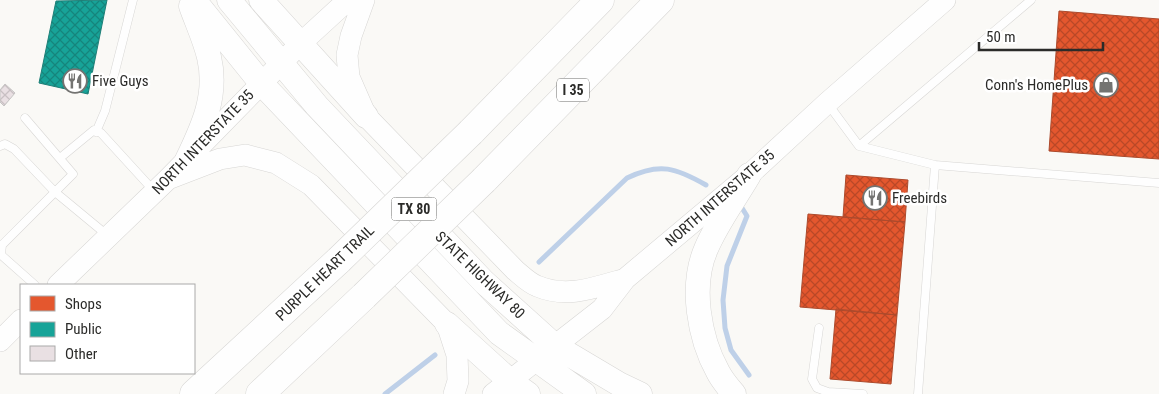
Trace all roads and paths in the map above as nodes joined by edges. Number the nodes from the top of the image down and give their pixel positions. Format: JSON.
{"nodes":[{"id":1,"x":133,"y":0,"type":"edge"},
{"id":2,"x":189,"y":0,"type":"edge"},
{"id":3,"x":194,"y":0,"type":"edge"},
{"id":4,"x":229,"y":0,"type":"edge"},
{"id":5,"x":261,"y":0,"type":"edge"},
{"id":6,"x":348,"y":0,"type":"edge"},
{"id":7,"x":364,"y":0,"type":"edge"},
{"id":8,"x":600,"y":0,"type":"edge"},
{"id":9,"x":660,"y":0,"type":"edge"},
{"id":10,"x":946,"y":0,"type":"edge"},
{"id":11,"x":1031,"y":0,"type":"edge"},
{"id":12,"x":300,"y":44,"type":"junction"},
{"id":13,"x":281,"y":63,"type":"junction"},
{"id":14,"x":260,"y":83,"type":"junction"},
{"id":15,"x":827,"y":103,"type":"junction"},
{"id":16,"x":366,"y":116,"type":"junction"},
{"id":17,"x":25,"y":118,"type":"dead end"},
{"id":18,"x":96,"y":132,"type":"junction"},
{"id":19,"x":0,"y":146,"type":"edge"},
{"id":20,"x":859,"y":146,"type":"junction"},
{"id":21,"x":60,"y":158,"type":"junction"},
{"id":22,"x":187,"y":160,"type":"junction"},
{"id":23,"x":936,"y":165,"type":"junction"},
{"id":24,"x":749,"y":176,"type":"junction"},
{"id":25,"x":1159,"y":183,"type":"edge"},
{"id":26,"x":162,"y":185,"type":"junction"},
{"id":27,"x":54,"y":192,"type":"junction"},
{"id":28,"x":108,"y":236,"type":"junction"},
{"id":29,"x":1,"y":254,"type":"edge"},
{"id":30,"x":625,"y":279,"type":"junction"},
{"id":31,"x":35,"y":284,"type":"edge"},
{"id":32,"x":59,"y":284,"type":"edge"},
{"id":33,"x":20,"y":321,"type":"edge"},
{"id":34,"x":447,"y":324,"type":"junction"},
{"id":35,"x":819,"y":328,"type":"dead end"},
{"id":36,"x":0,"y":341,"type":"edge"},
{"id":37,"x":556,"y":346,"type":"junction"},
{"id":38,"x":242,"y":352,"type":"junction"},
{"id":39,"x":534,"y":360,"type":"junction"},
{"id":40,"x":510,"y":390,"type":"edge"},
{"id":41,"x":174,"y":394,"type":"edge"},
{"id":42,"x":194,"y":394,"type":"edge"},
{"id":43,"x":260,"y":394,"type":"edge"},
{"id":44,"x":454,"y":394,"type":"edge"},
{"id":45,"x":584,"y":394,"type":"edge"},
{"id":46,"x":640,"y":394,"type":"edge"},
{"id":47,"x":734,"y":394,"type":"edge"},
{"id":48,"x":862,"y":394,"type":"edge"},
{"id":49,"x":918,"y":394,"type":"edge"}],
"edges":[{"from":1,"to":18,"type":"lane"},
{"from":2,"to":22,"type":"main road"},
{"from":3,"to":14,"type":"main road","number":"TX 80"},
{"from":4,"to":13,"type":"main road","number":"TX 80"},
{"from":5,"to":12,"type":"main road"},
{"from":6,"to":12,"type":"main road","name":"NORTH INTERSTATE 35"},
{"from":7,"to":16,"type":"main road"},
{"from":8,"to":38,"type":"highway","name":"PURPLE HEART TRAIL","bridge":true},
{"from":9,"to":43,"type":"highway","number":"I 35","bridge":true},
{"from":10,"to":15,"type":"main road","name":"NORTH INTERSTATE 35"},
{"from":11,"to":20,"type":"lane"},
{"from":12,"to":13,"type":"main road","name":"NORTH INTERSTATE 35"},
{"from":12,"to":16,"type":"main road"},
{"from":13,"to":14,"type":"main road","name":"NORTH INTERSTATE 35"},
{"from":13,"to":37,"type":"main road","name":"STATE HIGHWAY 80","number":"TX 80"},
{"from":14,"to":22,"type":"main road","name":"NORTH INTERSTATE 35"},
{"from":14,"to":39,"type":"main road","name":"STATE HIGHWAY 80","number":"TX 80"},
{"from":15,"to":20,"type":"lane"},
{"from":15,"to":24,"type":"main road","name":"NORTH INTERSTATE 35"},
{"from":16,"to":30,"type":"main road"},
{"from":17,"to":21,"type":"lane"},
{"from":18,"to":21,"type":"lane"},
{"from":18,"to":26,"type":"lane"},
{"from":19,"to":27,"type":"lane"},
{"from":20,"to":23,"type":"lane"},
{"from":21,"to":27,"type":"lane"},
{"from":22,"to":26,"type":"main road","name":"NORTH INTERSTATE 35"},
{"from":23,"to":25,"type":"lane"},
{"from":23,"to":49,"type":"lane"},
{"from":24,"to":30,"type":"main road","name":"NORTH INTERSTATE 35"},
{"from":24,"to":47,"type":"main road"},
{"from":26,"to":28,"type":"main road","name":"NORTH INTERSTATE 35"},
{"from":26,"to":34,"type":"main road"},
{"from":27,"to":28,"type":"lane"},
{"from":27,"to":29,"type":"lane"},
{"from":28,"to":32,"type":"main road","name":"NORTH INTERSTATE 35"},
{"from":29,"to":31,"type":"lane"},
{"from":30,"to":37,"type":"main road","name":"NORTH INTERSTATE 35"},
{"from":33,"to":36,"type":"main road"},
{"from":34,"to":40,"type":"main road"},
{"from":34,"to":44,"type":"main road"},
{"from":35,"to":48,"type":"lane"},
{"from":37,"to":39,"type":"main road","name":"NORTH INTERSTATE 35"},
{"from":37,"to":46,"type":"main road","name":"STATE HIGHWAY 80","number":"TX 80"},
{"from":38,"to":41,"type":"highway"},
{"from":38,"to":42,"type":"highway","name":"PURPLE HEART TRAIL"},
{"from":39,"to":40,"type":"main road","name":"NORTH INTERSTATE 35"},
{"from":39,"to":45,"type":"main road","name":"STATE HIGHWAY 80","number":"TX 80"}]}
